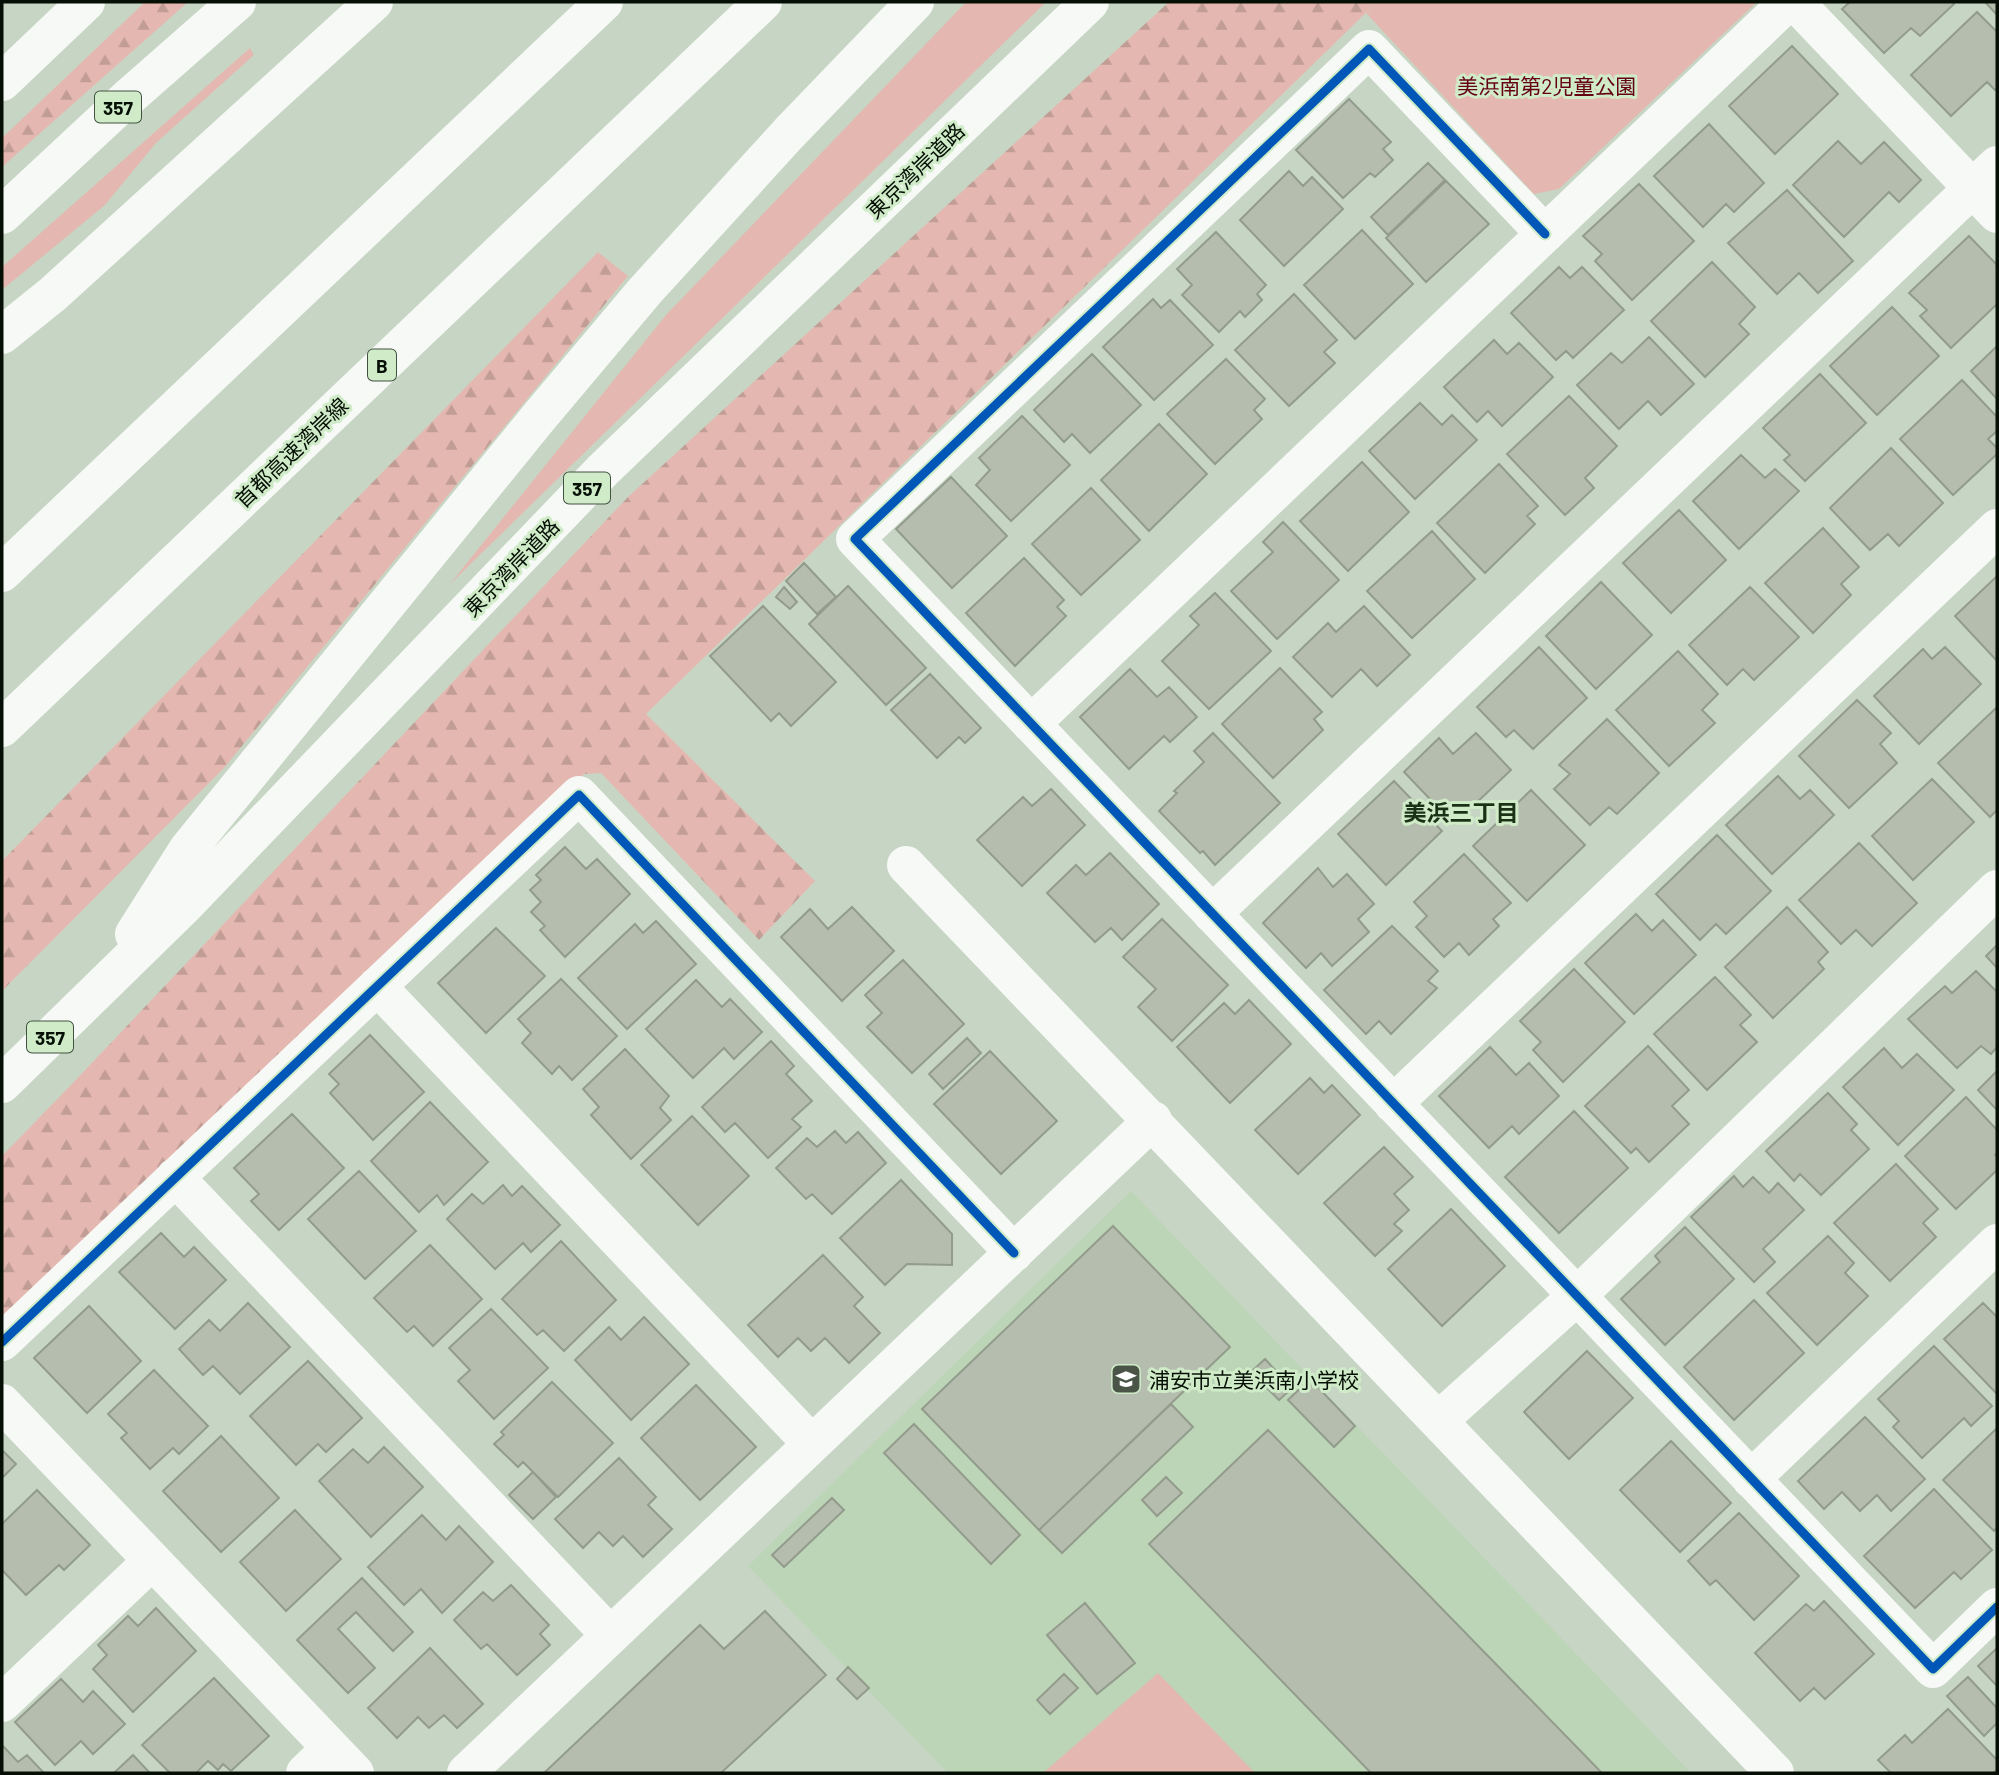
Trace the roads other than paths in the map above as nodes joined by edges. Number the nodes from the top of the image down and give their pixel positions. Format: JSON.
{"nodes":[{"id":1,"x":86,"y":2,"type":"edge"},
{"id":2,"x":237,"y":2,"type":"edge"},
{"id":3,"x":374,"y":2,"type":"edge"},
{"id":4,"x":604,"y":2,"type":"edge"},
{"id":5,"x":763,"y":2,"type":"edge"},
{"id":6,"x":915,"y":2,"type":"edge"},
{"id":7,"x":1090,"y":2,"type":"edge"},
{"id":8,"x":1788,"y":2,"type":"edge"},
{"id":9,"x":1795,"y":2,"type":"edge"},
{"id":10,"x":2,"y":82,"type":"edge"},
{"id":11,"x":1989,"y":189,"type":"edge"},
{"id":12,"x":2,"y":215,"type":"edge"},
{"id":13,"x":1545,"y":234,"type":"junction"},
{"id":14,"x":2,"y":335,"type":"edge"},
{"id":15,"x":1997,"y":528,"type":"edge"},
{"id":16,"x":2,"y":573,"type":"edge"},
{"id":17,"x":1031,"y":724,"type":"junction"},
{"id":18,"x":2,"y":728,"type":"edge"},
{"id":19,"x":906,"y":865,"type":"dead end"},
{"id":20,"x":1997,"y":889,"type":"edge"},
{"id":21,"x":1212,"y":914,"type":"junction"},
{"id":22,"x":377,"y":986,"type":"junction"},
{"id":23,"x":99,"y":989,"type":"junction"},
{"id":24,"x":2,"y":1084,"type":"edge"},
{"id":25,"x":1393,"y":1104,"type":"junction"},
{"id":26,"x":1153,"y":1120,"type":"junction"},
{"id":27,"x":175,"y":1177,"type":"junction"},
{"id":28,"x":1997,"y":1243,"type":"edge"},
{"id":29,"x":1014,"y":1253,"type":"junction"},
{"id":30,"x":1577,"y":1296,"type":"junction"},
{"id":31,"x":2,"y":1342,"type":"edge"},
{"id":32,"x":2,"y":1404,"type":"edge"},
{"id":33,"x":1438,"y":1421,"type":"junction"},
{"id":34,"x":812,"y":1444,"type":"junction"},
{"id":35,"x":1751,"y":1479,"type":"junction"},
{"id":36,"x":152,"y":1561,"type":"junction"},
{"id":37,"x":1997,"y":1607,"type":"edge"},
{"id":38,"x":610,"y":1636,"type":"junction"},
{"id":39,"x":2,"y":1703,"type":"edge"},
{"id":40,"x":330,"y":1765,"type":"edge"},
{"id":41,"x":466,"y":1773,"type":"edge"},
{"id":42,"x":1775,"y":1773,"type":"edge"}],
"edges":[{"from":1,"to":10,"type":"main road"},
{"from":2,"to":12,"type":"main road","number":"357"},
{"from":3,"to":14,"type":"main road"},
{"from":4,"to":16,"type":"main road"},
{"from":5,"to":18,"type":"main road","name":"首都高速湾岸線","number":"B"},
{"from":6,"to":23,"type":"main road"},
{"from":7,"to":23,"type":"main road","name":"東京湾岸道路","number":"357"},
{"from":8,"to":13,"type":"main road"},
{"from":9,"to":11,"type":"main road"},
{"from":11,"to":21,"type":"main road"},
{"from":13,"to":17,"type":"main road"},
{"from":13,"to":17,"type":"main road"},
{"from":15,"to":25,"type":"main road"},
{"from":17,"to":21,"type":"main road"},
{"from":19,"to":26,"type":"main road"},
{"from":20,"to":30,"type":"main road"},
{"from":21,"to":25,"type":"main road"},
{"from":22,"to":27,"type":"main road"},
{"from":22,"to":29,"type":"main road"},
{"from":22,"to":34,"type":"main road"},
{"from":23,"to":24,"type":"main road","name":"東京湾岸道路","number":"357"},
{"from":25,"to":30,"type":"main road"},
{"from":26,"to":29,"type":"main road"},
{"from":26,"to":33,"type":"main road"},
{"from":27,"to":31,"type":"main road"},
{"from":27,"to":38,"type":"main road"},
{"from":28,"to":35,"type":"main road"},
{"from":29,"to":34,"type":"main road"},
{"from":30,"to":33,"type":"main road"},
{"from":30,"to":35,"type":"main road"},
{"from":32,"to":36,"type":"main road"},
{"from":33,"to":42,"type":"main road"},
{"from":34,"to":38,"type":"main road"},
{"from":35,"to":37,"type":"main road"},
{"from":36,"to":39,"type":"main road"},
{"from":36,"to":40,"type":"main road"},
{"from":38,"to":41,"type":"main road"}]}
